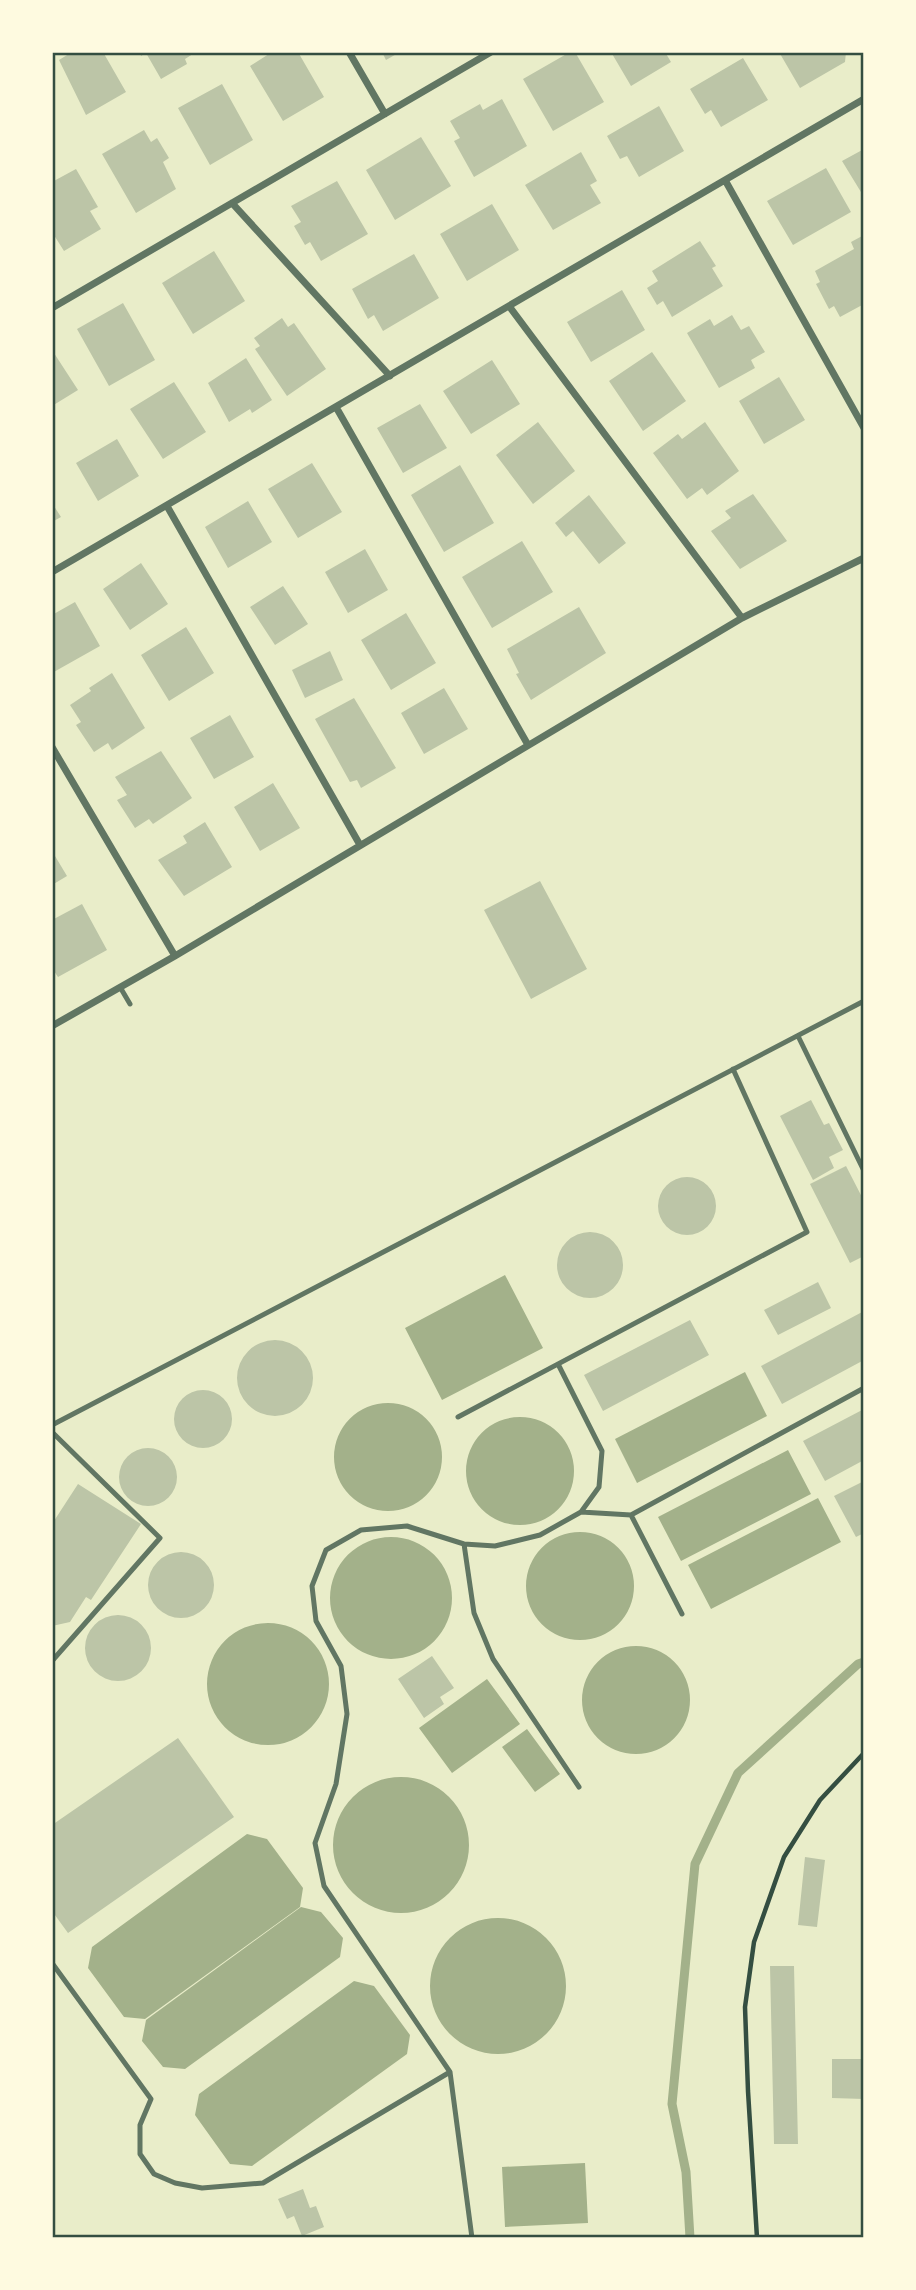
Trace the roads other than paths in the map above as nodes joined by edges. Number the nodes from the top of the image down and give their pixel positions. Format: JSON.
{"nodes":[{"id":1,"x":349,"y":52,"type":"edge"},
{"id":2,"x":491,"y":52,"type":"edge"},
{"id":3,"x":863,"y":99,"type":"edge"},
{"id":4,"x":385,"y":114,"type":"junction"},
{"id":5,"x":725,"y":180,"type":"junction"},
{"id":6,"x":232,"y":204,"type":"junction"},
{"id":7,"x":509,"y":306,"type":"junction"},
{"id":8,"x":52,"y":308,"type":"edge"},
{"id":9,"x":390,"y":376,"type":"junction"},
{"id":10,"x":336,"y":407,"type":"junction"},
{"id":11,"x":863,"y":428,"type":"edge"},
{"id":12,"x":167,"y":506,"type":"junction"},
{"id":13,"x":863,"y":558,"type":"edge"},
{"id":14,"x":52,"y":572,"type":"edge"},
{"id":15,"x":742,"y":618,"type":"junction"},
{"id":16,"x":528,"y":745,"type":"junction"},
{"id":17,"x":52,"y":747,"type":"edge"},
{"id":18,"x":360,"y":845,"type":"junction"},
{"id":19,"x":175,"y":956,"type":"junction"},
{"id":20,"x":120,"y":987,"type":"junction"},
{"id":21,"x":863,"y":1001,"type":"edge"},
{"id":22,"x":130,"y":1004,"type":"dead end"},
{"id":23,"x":52,"y":1026,"type":"edge"},
{"id":24,"x":798,"y":1036,"type":"junction"},
{"id":25,"x":733,"y":1069,"type":"junction"},
{"id":26,"x":863,"y":1171,"type":"edge"},
{"id":27,"x":558,"y":1364,"type":"junction"},
{"id":28,"x":863,"y":1388,"type":"edge"},
{"id":29,"x":458,"y":1418,"type":"dead end"},
{"id":30,"x":52,"y":1425,"type":"edge"},
{"id":31,"x":52,"y":1432,"type":"edge"},
{"id":32,"x":581,"y":1512,"type":"junction"},
{"id":33,"x":631,"y":1515,"type":"junction"},
{"id":34,"x":464,"y":1544,"type":"junction"},
{"id":35,"x":682,"y":1614,"type":"dead end"},
{"id":36,"x":52,"y":1661,"type":"edge"},
{"id":37,"x":579,"y":1787,"type":"dead end"},
{"id":38,"x":52,"y":1963,"type":"edge"},
{"id":39,"x":450,"y":2072,"type":"junction"},
{"id":40,"x":472,"y":2238,"type":"edge"}],
"edges":[{"from":1,"to":4,"type":"street"},
{"from":2,"to":4,"type":"street"},
{"from":3,"to":5,"type":"street"},
{"from":4,"to":6,"type":"street"},
{"from":5,"to":7,"type":"street"},
{"from":5,"to":11,"type":"street"},
{"from":6,"to":8,"type":"street"},
{"from":6,"to":9,"type":"street"},
{"from":7,"to":9,"type":"street"},
{"from":7,"to":15,"type":"street"},
{"from":9,"to":10,"type":"street"},
{"from":10,"to":12,"type":"street"},
{"from":10,"to":16,"type":"street"},
{"from":12,"to":14,"type":"street"},
{"from":12,"to":18,"type":"street"},
{"from":13,"to":15,"type":"street"},
{"from":15,"to":16,"type":"street"},
{"from":16,"to":18,"type":"street"},
{"from":17,"to":19,"type":"street"},
{"from":18,"to":19,"type":"street"},
{"from":19,"to":20,"type":"street"},
{"from":20,"to":22,"type":"lane"},
{"from":20,"to":23,"type":"street"},
{"from":21,"to":24,"type":"lane"},
{"from":24,"to":25,"type":"lane"},
{"from":24,"to":26,"type":"lane"},
{"from":25,"to":27,"type":"lane"},
{"from":25,"to":30,"type":"lane"},
{"from":27,"to":29,"type":"lane"},
{"from":27,"to":32,"type":"lane"},
{"from":28,"to":33,"type":"lane"},
{"from":31,"to":36,"type":"lane"},
{"from":32,"to":33,"type":"lane"},
{"from":32,"to":34,"type":"lane"},
{"from":33,"to":35,"type":"lane"},
{"from":34,"to":37,"type":"lane"},
{"from":34,"to":39,"type":"lane"},
{"from":38,"to":39,"type":"lane"},
{"from":39,"to":40,"type":"lane"}]}
